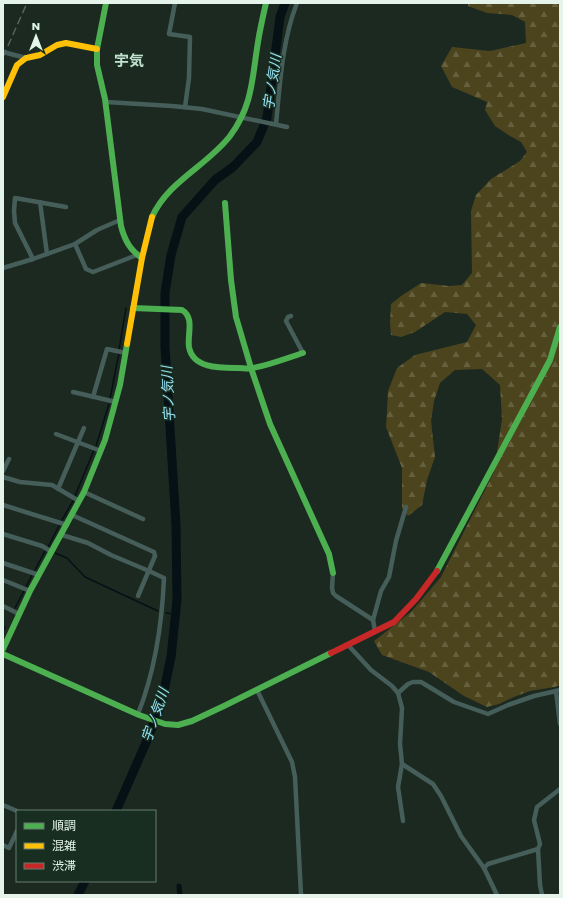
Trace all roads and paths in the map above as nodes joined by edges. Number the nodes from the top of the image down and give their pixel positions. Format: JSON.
{"nodes":[{"id":1,"x":106,"y":3,"type":"edge"},
{"id":2,"x":174,"y":3,"type":"edge"},
{"id":3,"x":266,"y":3,"type":"edge"},
{"id":4,"x":297,"y":3,"type":"edge"},
{"id":5,"x":97,"y":49,"type":"junction"},
{"id":6,"x":3,"y":52,"type":"edge"},
{"id":7,"x":26,"y":58,"type":"junction"},
{"id":8,"x":3,"y":97,"type":"edge"},
{"id":9,"x":106,"y":102,"type":"junction"},
{"id":10,"x":185,"y":107,"type":"junction"},
{"id":11,"x":242,"y":117,"type":"junction"},
{"id":12,"x":275,"y":124,"type":"junction"},
{"id":13,"x":287,"y":127,"type":"dead end"},
{"id":14,"x":40,"y":202,"type":"junction"},
{"id":15,"x":225,"y":203,"type":"dead end"},
{"id":16,"x":66,"y":207,"type":"dead end"},
{"id":17,"x":120,"y":220,"type":"junction"},
{"id":18,"x":75,"y":244,"type":"junction"},
{"id":19,"x":47,"y":254,"type":"junction"},
{"id":20,"x":139,"y":256,"type":"junction"},
{"id":21,"x":33,"y":259,"type":"junction"},
{"id":22,"x":3,"y":268,"type":"edge"},
{"id":23,"x":132,"y":308,"type":"junction"},
{"id":24,"x":291,"y":316,"type":"dead end"},
{"id":25,"x":560,"y":327,"type":"edge"},
{"id":26,"x":303,"y":352,"type":"joint"},
{"id":27,"x":126,"y":353,"type":"junction"},
{"id":28,"x":251,"y":368,"type":"junction"},
{"id":29,"x":73,"y":392,"type":"dead end"},
{"id":30,"x":93,"y":397,"type":"junction"},
{"id":31,"x":116,"y":402,"type":"junction"},
{"id":32,"x":84,"y":428,"type":"dead end"},
{"id":33,"x":56,"y":434,"type":"dead end"},
{"id":34,"x":78,"y":442,"type":"junction"},
{"id":35,"x":101,"y":451,"type":"junction"},
{"id":36,"x":8,"y":459,"type":"dead end"},
{"id":37,"x":3,"y":471,"type":"edge"},
{"id":38,"x":3,"y":477,"type":"edge"},
{"id":39,"x":58,"y":489,"type":"junction"},
{"id":40,"x":84,"y":492,"type":"junction"},
{"id":41,"x":79,"y":501,"type":"junction"},
{"id":42,"x":3,"y":505,"type":"edge"},
{"id":43,"x":406,"y":507,"type":"dead end"},
{"id":44,"x":72,"y":516,"type":"junction"},
{"id":45,"x":143,"y":519,"type":"dead end"},
{"id":46,"x":67,"y":525,"type":"junction"},
{"id":47,"x":3,"y":534,"type":"edge"},
{"id":48,"x":62,"y":535,"type":"junction"},
{"id":49,"x":52,"y":552,"type":"junction"},
{"id":50,"x":3,"y":563,"type":"edge"},
{"id":51,"x":149,"y":571,"type":"junction"},
{"id":52,"x":333,"y":573,"type":"joint"},
{"id":53,"x":39,"y":576,"type":"junction"},
{"id":54,"x":3,"y":580,"type":"edge"},
{"id":55,"x":30,"y":591,"type":"junction"},
{"id":56,"x":138,"y":596,"type":"dead end"},
{"id":57,"x":3,"y":606,"type":"edge"},
{"id":58,"x":19,"y":614,"type":"junction"},
{"id":59,"x":372,"y":620,"type":"junction"},
{"id":60,"x":375,"y":631,"type":"junction"},
{"id":61,"x":348,"y":645,"type":"junction"},
{"id":62,"x":3,"y":649,"type":"edge"},
{"id":63,"x":3,"y":654,"type":"edge"},
{"id":64,"x":257,"y":690,"type":"junction"},
{"id":65,"x":558,"y":691,"type":"edge"},
{"id":66,"x":398,"y":693,"type":"junction"},
{"id":67,"x":139,"y":714,"type":"junction"},
{"id":68,"x":560,"y":724,"type":"edge"},
{"id":69,"x":402,"y":764,"type":"junction"},
{"id":70,"x":560,"y":788,"type":"edge"},
{"id":71,"x":3,"y":805,"type":"edge"},
{"id":72,"x":16,"y":811,"type":"edge"},
{"id":73,"x":403,"y":821,"type":"dead end"},
{"id":74,"x":16,"y":833,"type":"edge"},
{"id":75,"x":3,"y":845,"type":"edge"},
{"id":76,"x":538,"y":849,"type":"junction"},
{"id":77,"x":484,"y":868,"type":"junction"},
{"id":78,"x":301,"y":895,"type":"edge"},
{"id":79,"x":497,"y":895,"type":"edge"},
{"id":80,"x":542,"y":895,"type":"edge"}],
"edges":[{"from":1,"to":5,"type":"street"},
{"from":2,"to":10,"type":"street"},
{"from":3,"to":11,"type":"street"},
{"from":4,"to":12,"type":"street"},
{"from":5,"to":7,"type":"street"},
{"from":5,"to":9,"type":"street"},
{"from":6,"to":7,"type":"street"},
{"from":7,"to":8,"type":"street"},
{"from":9,"to":10,"type":"street"},
{"from":9,"to":17,"type":"street"},
{"from":10,"to":11,"type":"street"},
{"from":11,"to":12,"type":"street"},
{"from":11,"to":20,"type":"street"},
{"from":12,"to":13,"type":"street"},
{"from":14,"to":16,"type":"street"},
{"from":14,"to":19,"type":"street"},
{"from":14,"to":21,"type":"street"},
{"from":15,"to":28,"type":"street"},
{"from":17,"to":18,"type":"street"},
{"from":17,"to":20,"type":"street"},
{"from":18,"to":19,"type":"street"},
{"from":18,"to":20,"type":"street"},
{"from":19,"to":21,"type":"street"},
{"from":20,"to":23,"type":"street"},
{"from":21,"to":22,"type":"street"},
{"from":23,"to":27,"type":"street"},
{"from":23,"to":28,"type":"street"},
{"from":24,"to":26,"type":"street"},
{"from":25,"to":60,"type":"street"},
{"from":26,"to":28,"type":"street"},
{"from":27,"to":30,"type":"street"},
{"from":27,"to":31,"type":"street"},
{"from":28,"to":52,"type":"street"},
{"from":29,"to":30,"type":"street"},
{"from":30,"to":31,"type":"street"},
{"from":31,"to":35,"type":"street"},
{"from":32,"to":34,"type":"street"},
{"from":33,"to":34,"type":"street"},
{"from":34,"to":35,"type":"street"},
{"from":34,"to":39,"type":"street"},
{"from":35,"to":40,"type":"street"},
{"from":36,"to":37,"type":"street"},
{"from":38,"to":39,"type":"street"},
{"from":39,"to":41,"type":"street"},
{"from":40,"to":41,"type":"street"},
{"from":40,"to":45,"type":"street"},
{"from":41,"to":44,"type":"street"},
{"from":42,"to":46,"type":"street"},
{"from":43,"to":59,"type":"street"},
{"from":44,"to":46,"type":"street"},
{"from":44,"to":51,"type":"street"},
{"from":46,"to":48,"type":"street"},
{"from":47,"to":49,"type":"street"},
{"from":48,"to":49,"type":"street"},
{"from":48,"to":51,"type":"street"},
{"from":49,"to":53,"type":"street"},
{"from":50,"to":53,"type":"street"},
{"from":51,"to":56,"type":"street"},
{"from":51,"to":67,"type":"street"},
{"from":52,"to":59,"type":"street"},
{"from":53,"to":55,"type":"street"},
{"from":54,"to":55,"type":"street"},
{"from":55,"to":58,"type":"street"},
{"from":57,"to":58,"type":"street"},
{"from":58,"to":62,"type":"street"},
{"from":59,"to":60,"type":"street"},
{"from":60,"to":61,"type":"street"},
{"from":61,"to":64,"type":"street"},
{"from":61,"to":66,"type":"street"},
{"from":63,"to":67,"type":"street"},
{"from":64,"to":67,"type":"street"},
{"from":64,"to":78,"type":"street"},
{"from":65,"to":66,"type":"street"},
{"from":65,"to":68,"type":"street"},
{"from":66,"to":69,"type":"street"},
{"from":69,"to":73,"type":"street"},
{"from":69,"to":77,"type":"street"},
{"from":70,"to":76,"type":"street"},
{"from":71,"to":72,"type":"street"},
{"from":74,"to":75,"type":"street"},
{"from":76,"to":77,"type":"street"},
{"from":76,"to":80,"type":"street"},
{"from":77,"to":79,"type":"street"}]}
